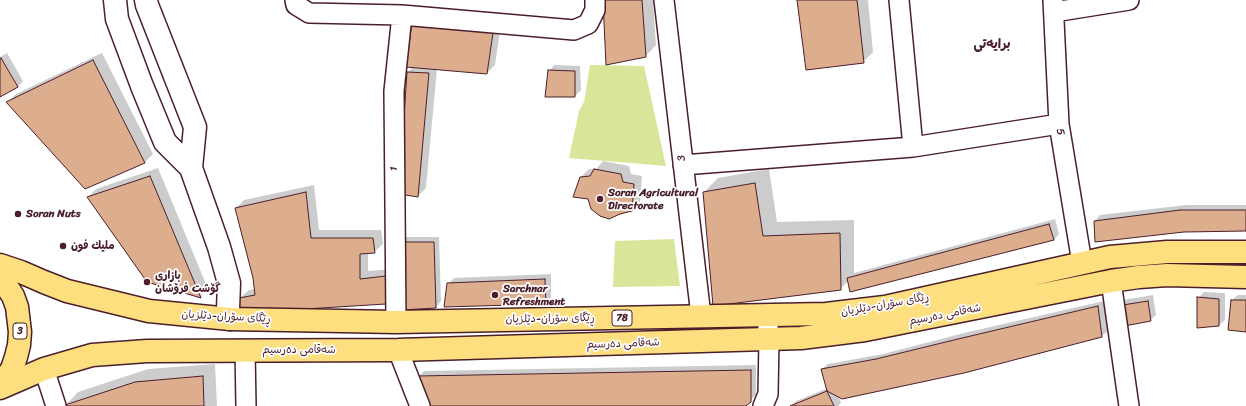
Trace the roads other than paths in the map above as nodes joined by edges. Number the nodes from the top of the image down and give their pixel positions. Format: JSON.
{"nodes":[{"id":1,"x":115,"y":0,"type":"edge"},
{"id":2,"x":146,"y":0,"type":"edge"},
{"id":3,"x":295,"y":0,"type":"edge"},
{"id":4,"x":594,"y":0,"type":"edge"},
{"id":5,"x":664,"y":0,"type":"edge"},
{"id":6,"x":899,"y":0,"type":"edge"},
{"id":7,"x":1129,"y":0,"type":"edge"},
{"id":8,"x":1054,"y":6,"type":"edge"},
{"id":9,"x":402,"y":15,"type":"junction"},
{"id":10,"x":1059,"y":124,"type":"junction"},
{"id":11,"x":913,"y":147,"type":"junction"},
{"id":12,"x":683,"y":165,"type":"junction"},
{"id":13,"x":190,"y":168,"type":"junction"},
{"id":14,"x":1246,"y":252,"type":"edge"},
{"id":15,"x":1082,"y":263,"type":"junction"},
{"id":16,"x":0,"y":265,"type":"edge"},
{"id":17,"x":0,"y":276,"type":"edge"},
{"id":18,"x":1246,"y":277,"type":"edge"},
{"id":19,"x":1111,"y":281,"type":"junction"},
{"id":20,"x":701,"y":316,"type":"junction"},
{"id":21,"x":767,"y":316,"type":"junction"},
{"id":22,"x":230,"y":318,"type":"junction"},
{"id":23,"x":396,"y":322,"type":"junction"},
{"id":24,"x":769,"y":340,"type":"junction"},
{"id":25,"x":245,"y":350,"type":"junction"},
{"id":26,"x":398,"y":350,"type":"junction"},
{"id":27,"x":44,"y":369,"type":"junction"},
{"id":28,"x":0,"y":387,"type":"edge"},
{"id":29,"x":56,"y":406,"type":"edge"},
{"id":30,"x":246,"y":406,"type":"edge"},
{"id":31,"x":420,"y":406,"type":"edge"},
{"id":32,"x":762,"y":406,"type":"edge"},
{"id":33,"x":1129,"y":406,"type":"edge"}],
"edges":[{"from":1,"to":13,"type":"street"},
{"from":2,"to":13,"type":"street"},
{"from":3,"to":9,"type":"street"},
{"from":4,"to":9,"type":"street"},
{"from":5,"to":12,"type":"street","name":"3"},
{"from":6,"to":11,"type":"street"},
{"from":7,"to":8,"type":"street"},
{"from":8,"to":10,"type":"street","name":"5"},
{"from":9,"to":23,"type":"street","name":"1"},
{"from":10,"to":11,"type":"street"},
{"from":10,"to":15,"type":"street","name":"5"},
{"from":11,"to":12,"type":"street"},
{"from":12,"to":20,"type":"street","name":"3"},
{"from":13,"to":22,"type":"street"},
{"from":14,"to":15,"type":"main road","name":"ڕێگای سۆران-دێلزیان","number":"78"},
{"from":15,"to":21,"type":"main road","name":"ڕێگای سۆران-دێلزیان","number":"78"},
{"from":16,"to":22,"type":"main road","name":"ڕێگای سۆران-دێلزیان","number":"78"},
{"from":17,"to":28,"type":"main road","number":"3"},
{"from":18,"to":19,"type":"main road","name":"شەقامی دەرسیم"},
{"from":19,"to":24,"type":"main road","name":"شەقامی دەرسیم"},
{"from":19,"to":33,"type":"street"},
{"from":20,"to":21,"type":"main road","name":"ڕێگای سۆران-دێلزیان","number":"78"},
{"from":20,"to":23,"type":"main road","name":"ڕێگای سۆران-دێلزیان","number":"78"},
{"from":21,"to":24,"type":"street"},
{"from":22,"to":23,"type":"main road","name":"ڕێگای سۆران-دێلزیان","number":"78"},
{"from":24,"to":26,"type":"main road","name":"شەقامی دەرسیم"},
{"from":24,"to":32,"type":"street"},
{"from":25,"to":26,"type":"main road","name":"شەقامی دەرسیم"},
{"from":25,"to":27,"type":"main road","name":"شەقامی دەرسیم"},
{"from":25,"to":30,"type":"street"},
{"from":26,"to":31,"type":"street"},
{"from":27,"to":28,"type":"main road","name":"شەقامی دەرسیم"},
{"from":27,"to":29,"type":"street"}]}
